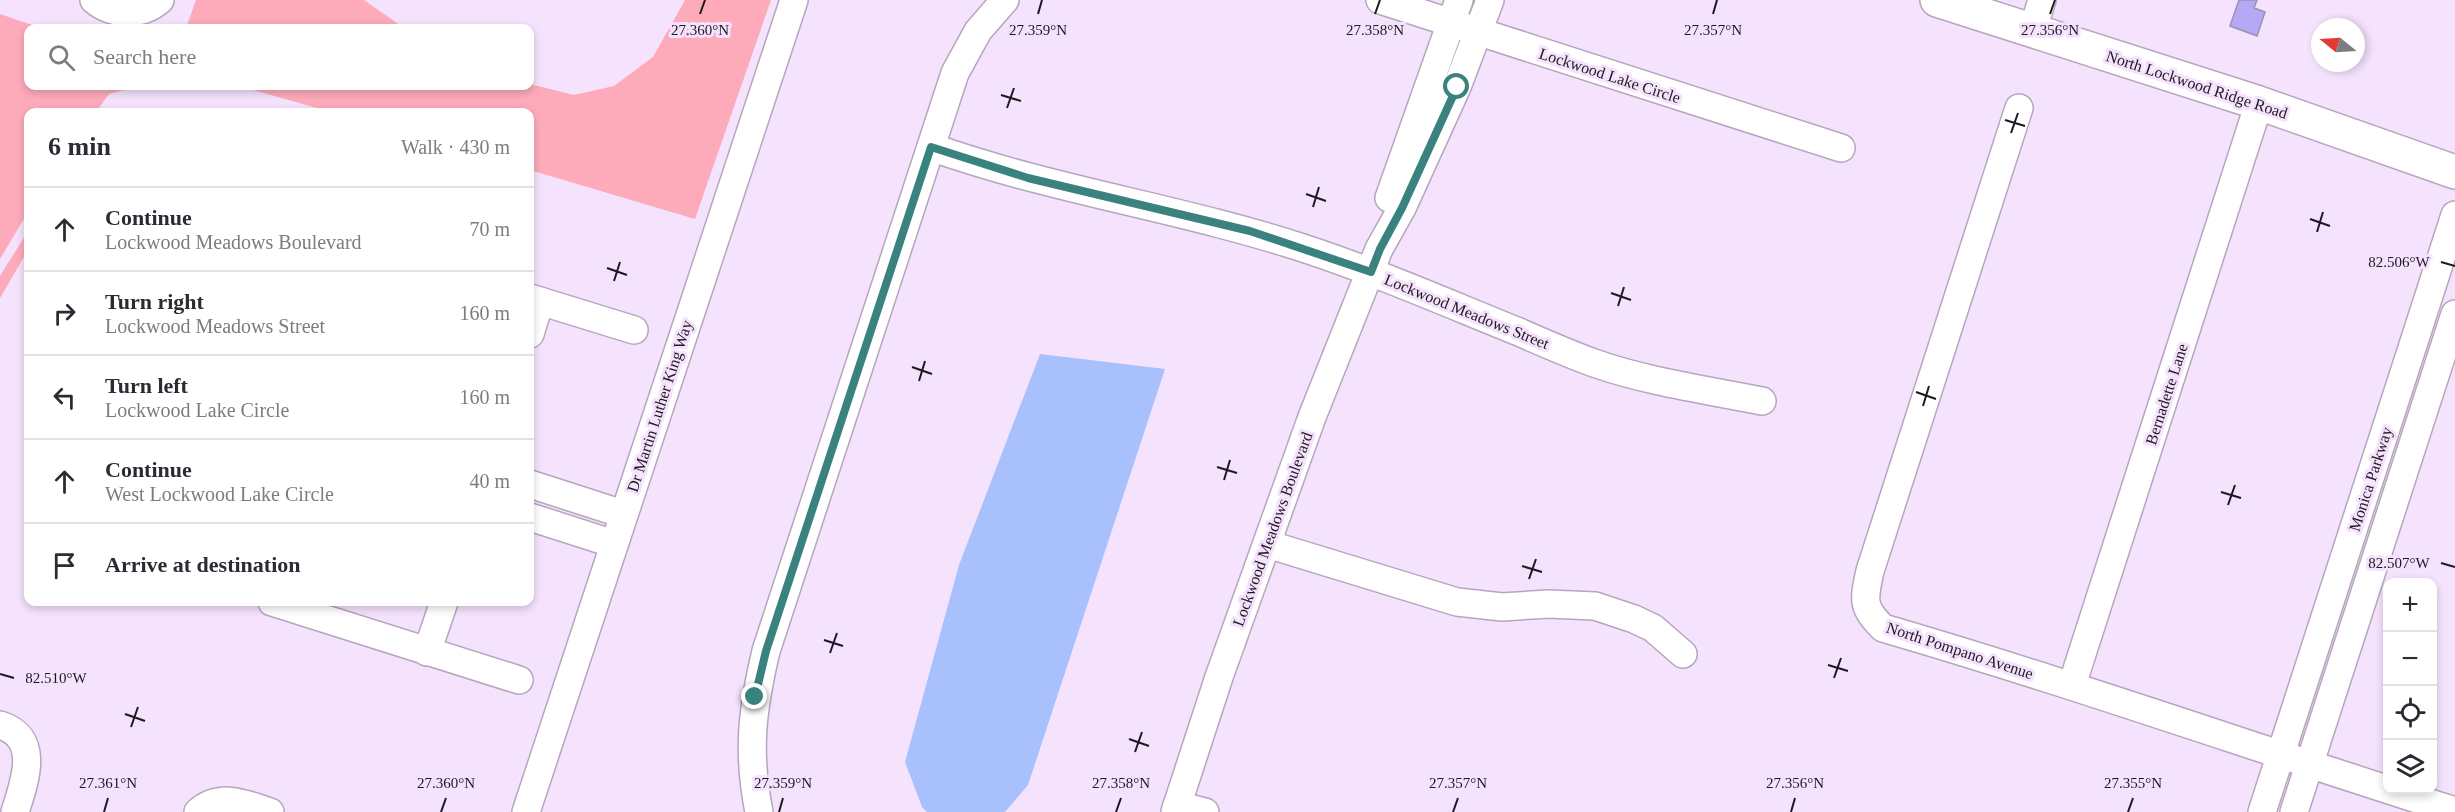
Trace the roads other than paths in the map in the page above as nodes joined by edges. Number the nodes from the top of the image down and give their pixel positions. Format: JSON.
{"nodes":[{"id":1,"x":94,"y":0,"type":"edge"},
{"id":2,"x":160,"y":0,"type":"edge"},
{"id":3,"x":794,"y":0,"type":"edge"},
{"id":4,"x":1005,"y":0,"type":"edge"},
{"id":5,"x":1380,"y":0,"type":"edge"},
{"id":6,"x":1490,"y":0,"type":"edge"},
{"id":7,"x":1937,"y":0,"type":"edge"},
{"id":8,"x":2042,"y":0,"type":"edge"},
{"id":9,"x":1455,"y":12,"type":"edge"},
{"id":10,"x":2032,"y":32,"type":"junction"},
{"id":11,"x":1478,"y":33,"type":"junction"},
{"id":12,"x":2259,"y":103,"type":"junction"},
{"id":13,"x":2019,"y":108,"type":"dead end"},
{"id":14,"x":931,"y":147,"type":"junction"},
{"id":15,"x":1841,"y":148,"type":"dead end"},
{"id":16,"x":2455,"y":172,"type":"edge"},
{"id":17,"x":2455,"y":215,"type":"edge"},
{"id":18,"x":1375,"y":261,"type":"junction"},
{"id":19,"x":535,"y":299,"type":"edge"},
{"id":20,"x":2455,"y":314,"type":"edge"},
{"id":21,"x":634,"y":330,"type":"dead end"},
{"id":22,"x":1762,"y":401,"type":"dead end"},
{"id":23,"x":534,"y":485,"type":"edge"},
{"id":24,"x":623,"y":514,"type":"junction"},
{"id":25,"x":534,"y":518,"type":"edge"},
{"id":26,"x":614,"y":544,"type":"junction"},
{"id":27,"x":1267,"y":544,"type":"junction"},
{"id":28,"x":284,"y":606,"type":"edge"},
{"id":29,"x":443,"y":606,"type":"edge"},
{"id":30,"x":428,"y":652,"type":"junction"},
{"id":31,"x":1683,"y":654,"type":"dead end"},
{"id":32,"x":519,"y":680,"type":"dead end"},
{"id":33,"x":2072,"y":685,"type":"junction"},
{"id":34,"x":0,"y":725,"type":"edge"},
{"id":35,"x":2280,"y":755,"type":"junction"},
{"id":36,"x":2309,"y":765,"type":"junction"},
{"id":37,"x":1176,"y":808,"type":"edge"},
{"id":38,"x":2455,"y":811,"type":"edge"},
{"id":39,"x":15,"y":812,"type":"edge"},
{"id":40,"x":198,"y":812,"type":"edge"},
{"id":41,"x":270,"y":812,"type":"edge"},
{"id":42,"x":526,"y":812,"type":"edge"},
{"id":43,"x":759,"y":812,"type":"edge"},
{"id":44,"x":1205,"y":812,"type":"edge"},
{"id":45,"x":2262,"y":812,"type":"edge"},
{"id":46,"x":2294,"y":812,"type":"edge"}],
"edges":[{"from":1,"to":2,"type":"street"},
{"from":3,"to":24,"type":"street","name":"Dr Martin Luther King Way"},
{"from":4,"to":14,"type":"street"},
{"from":5,"to":9,"type":"street","name":"Lockwood Lake Circle"},
{"from":6,"to":11,"type":"street","name":"Lockwood Meadows Boulevard"},
{"from":7,"to":10,"type":"main road","name":"North Lockwood Ridge Road"},
{"from":8,"to":10,"type":"street"},
{"from":9,"to":11,"type":"street","name":"Lockwood Lake Circle"},
{"from":9,"to":18,"type":"street","name":"Lockwood Meadows Boulevard"},
{"from":10,"to":12,"type":"main road","name":"North Lockwood Ridge Road"},
{"from":11,"to":15,"type":"street","name":"Lockwood Lake Circle"},
{"from":11,"to":18,"type":"street","name":"Lockwood Meadows Boulevard"},
{"from":12,"to":16,"type":"main road","name":"North Lockwood Ridge Road"},
{"from":12,"to":33,"type":"street","name":"Bernadette Lane"},
{"from":13,"to":33,"type":"street","name":"North Pompano Avenue"},
{"from":14,"to":18,"type":"street","name":"Lockwood Meadows Street"},
{"from":14,"to":43,"type":"street"},
{"from":17,"to":35,"type":"street","name":"Monica Parkway"},
{"from":18,"to":22,"type":"street","name":"Lockwood Meadows Street"},
{"from":18,"to":27,"type":"street","name":"Lockwood Meadows Boulevard"},
{"from":19,"to":21,"type":"street"},
{"from":20,"to":36,"type":"street","name":"Monica Parkway"},
{"from":23,"to":24,"type":"street"},
{"from":24,"to":26,"type":"street","name":"Dr Martin Luther King Way"},
{"from":25,"to":26,"type":"street"},
{"from":26,"to":42,"type":"street","name":"Dr Martin Luther King Way"},
{"from":27,"to":31,"type":"street"},
{"from":27,"to":37,"type":"street","name":"Lockwood Meadows Boulevard"},
{"from":28,"to":30,"type":"street"},
{"from":29,"to":30,"type":"street"},
{"from":30,"to":32,"type":"street"},
{"from":33,"to":35,"type":"street","name":"North Pompano Avenue"},
{"from":34,"to":39,"type":"street"},
{"from":35,"to":36,"type":"street","name":"North Pompano Avenue"},
{"from":35,"to":45,"type":"street","name":"Monica Parkway"},
{"from":36,"to":38,"type":"street","name":"North Pompano Avenue"},
{"from":36,"to":46,"type":"street","name":"Monica Parkway"},
{"from":37,"to":44,"type":"street"},
{"from":40,"to":41,"type":"street"}]}
